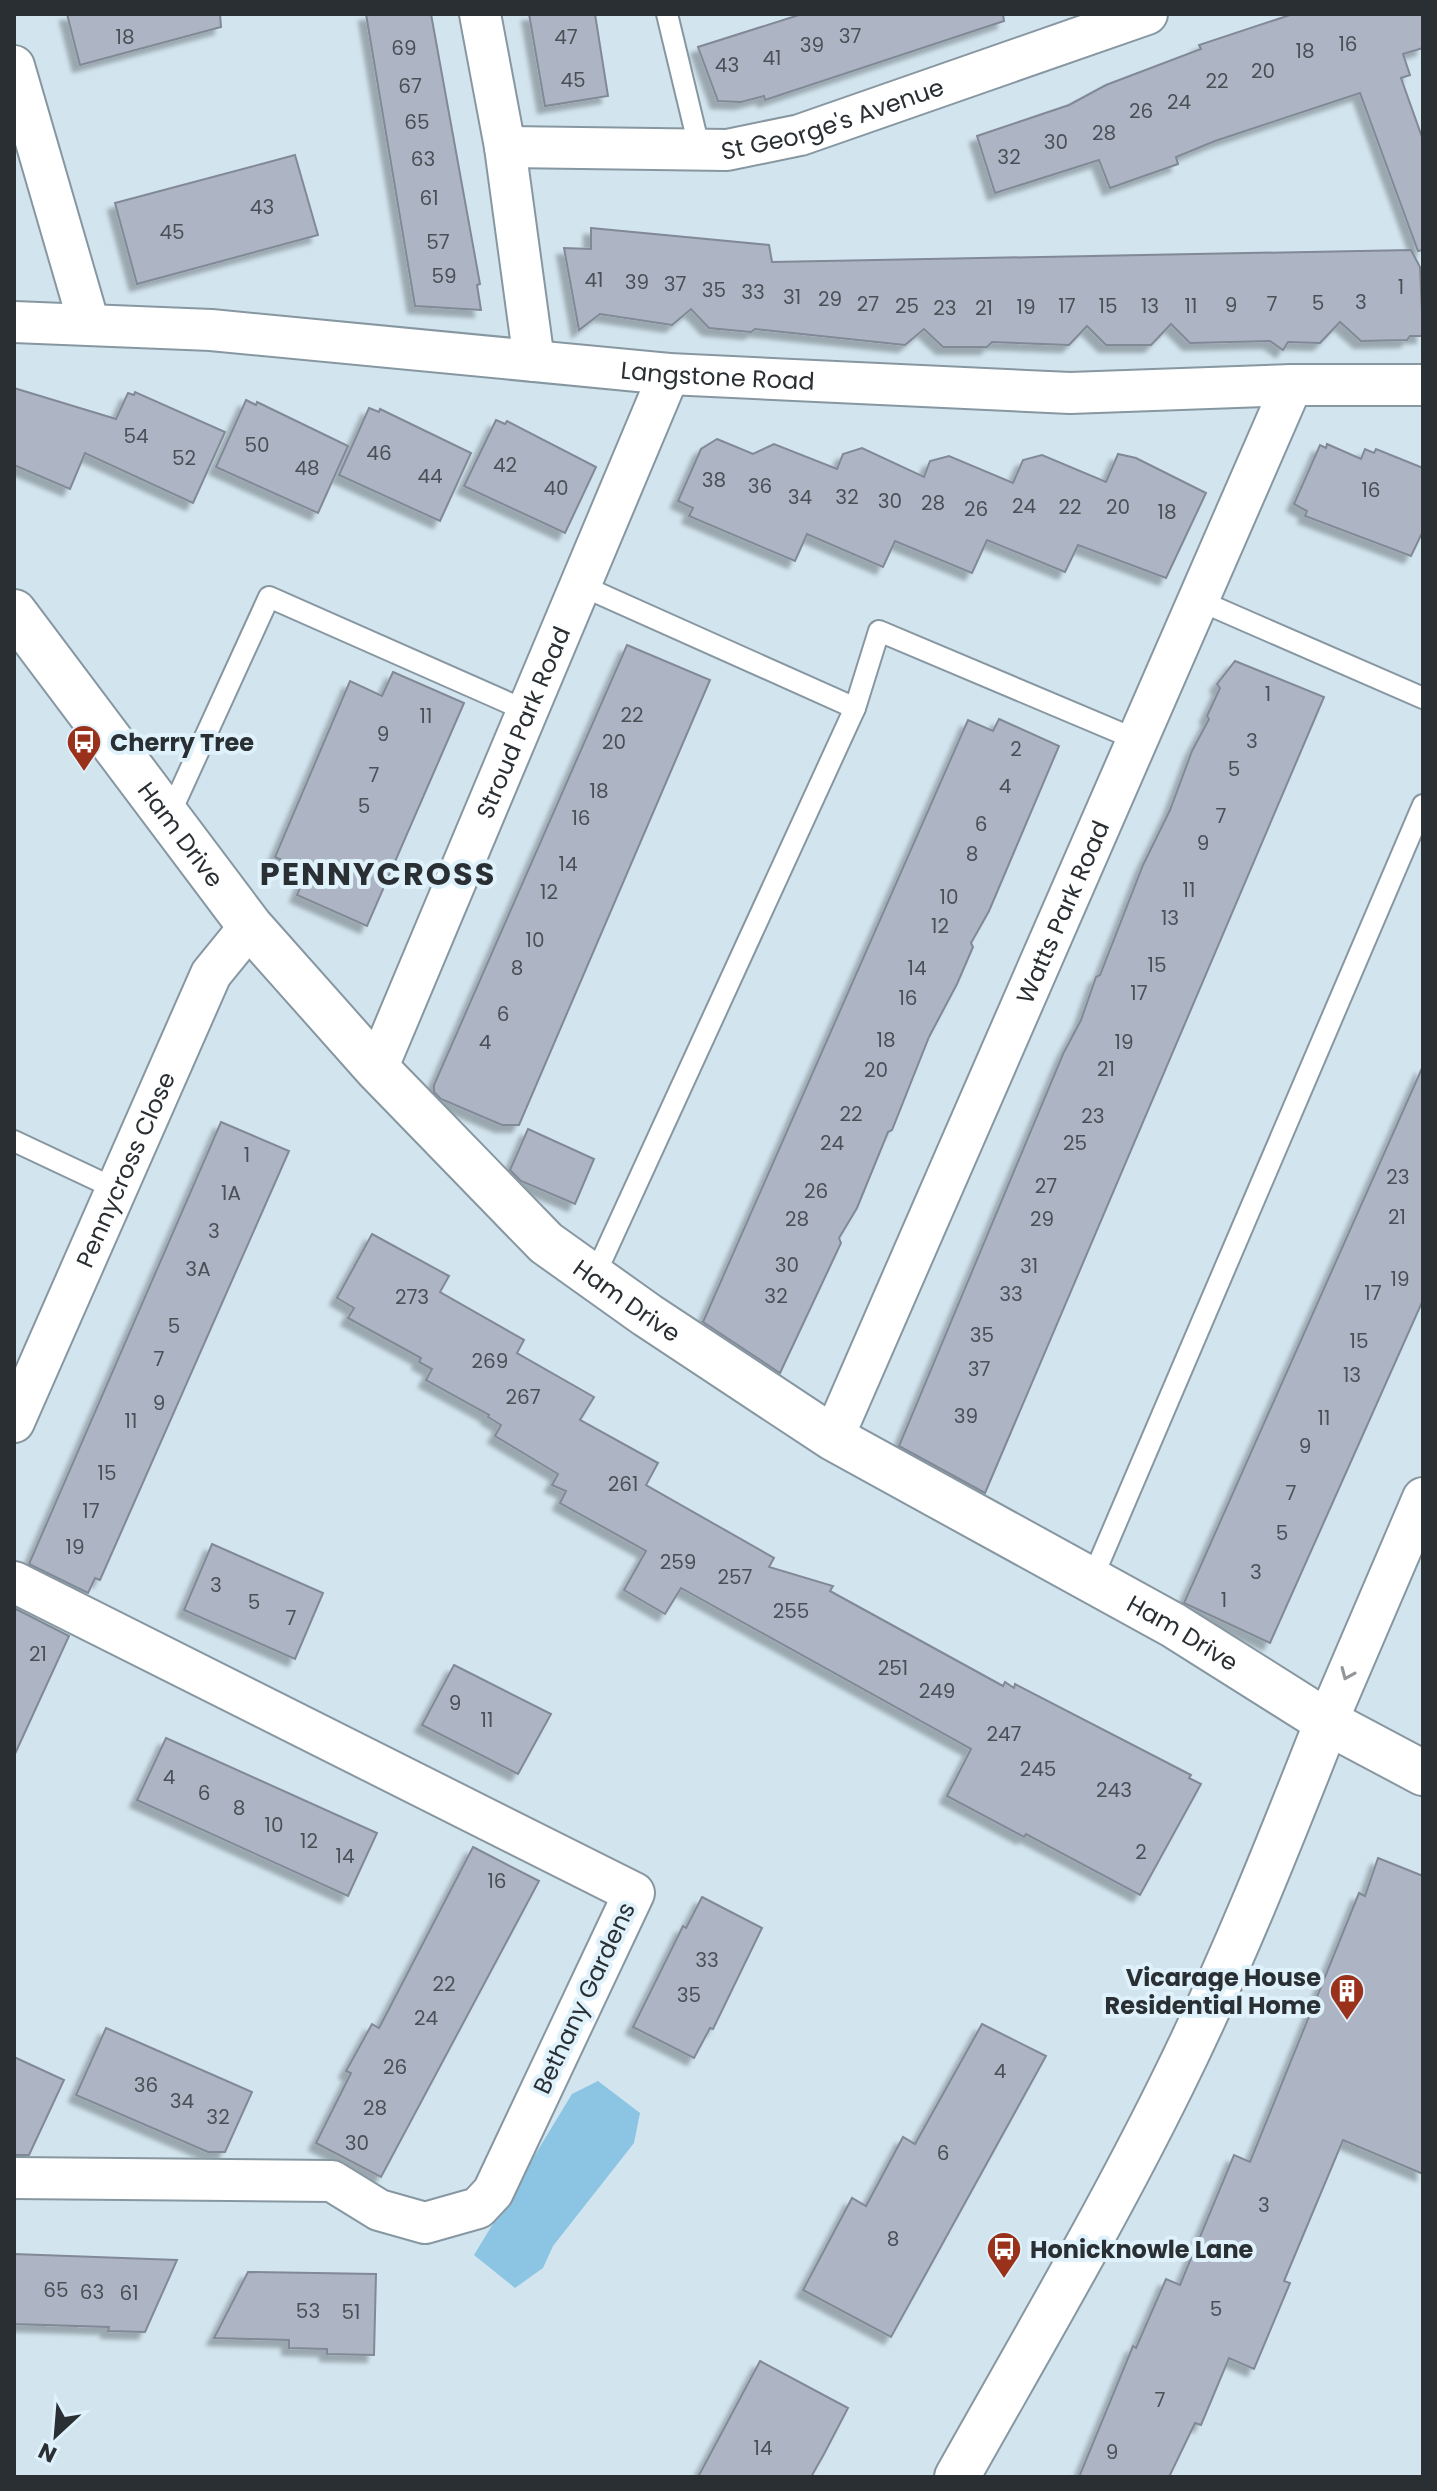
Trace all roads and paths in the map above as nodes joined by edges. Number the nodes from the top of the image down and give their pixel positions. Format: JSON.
{"nodes":[{"id":1,"x":480,"y":14,"type":"edge"},
{"id":2,"x":667,"y":14,"type":"edge"},
{"id":3,"x":1147,"y":14,"type":"edge"},
{"id":4,"x":14,"y":66,"type":"edge"},
{"id":5,"x":505,"y":147,"type":"junction"},
{"id":6,"x":700,"y":151,"type":"junction"},
{"id":7,"x":14,"y":322,"type":"edge"},
{"id":8,"x":89,"y":324,"type":"junction"},
{"id":9,"x":534,"y":361,"type":"junction"},
{"id":10,"x":669,"y":374,"type":"junction"},
{"id":11,"x":1292,"y":385,"type":"junction"},
{"id":12,"x":1423,"y":385,"type":"edge"},
{"id":13,"x":580,"y":585,"type":"junction"},
{"id":14,"x":1198,"y":600,"type":"junction"},
{"id":15,"x":14,"y":612,"type":"edge"},
{"id":16,"x":1423,"y":698,"type":"edge"},
{"id":17,"x":855,"y":708,"type":"junction"},
{"id":18,"x":527,"y":711,"type":"junction"},
{"id":19,"x":1135,"y":739,"type":"junction"},
{"id":20,"x":1423,"y":805,"type":"edge"},
{"id":21,"x":168,"y":818,"type":"junction"},
{"id":22,"x":250,"y":926,"type":"junction"},
{"id":23,"x":377,"y":1069,"type":"junction"},
{"id":24,"x":14,"y":1141,"type":"edge"},
{"id":25,"x":116,"y":1189,"type":"junction"},
{"id":26,"x":594,"y":1277,"type":"junction"},
{"id":27,"x":14,"y":1422,"type":"edge"},
{"id":28,"x":833,"y":1438,"type":"junction"},
{"id":29,"x":1423,"y":1498,"type":"edge"},
{"id":30,"x":1092,"y":1579,"type":"junction"},
{"id":31,"x":14,"y":1582,"type":"edge"},
{"id":32,"x":1327,"y":1722,"type":"junction"},
{"id":33,"x":1423,"y":1773,"type":"edge"},
{"id":34,"x":14,"y":2178,"type":"edge"},
{"id":35,"x":957,"y":2477,"type":"edge"}],
"edges":[{"from":1,"to":5,"type":"street"},
{"from":2,"to":6,"type":"lane"},
{"from":3,"to":6,"type":"street","name":"St George's Avenue"},
{"from":4,"to":8,"type":"street"},
{"from":5,"to":6,"type":"street","name":"St George's Avenue"},
{"from":5,"to":9,"type":"street"},
{"from":7,"to":8,"type":"street","name":"Langstone Road"},
{"from":8,"to":9,"type":"street","name":"Langstone Road"},
{"from":9,"to":10,"type":"street","name":"Langstone Road"},
{"from":10,"to":11,"type":"street","name":"Langstone Road"},
{"from":10,"to":13,"type":"street","name":"Stroud Park Road"},
{"from":11,"to":12,"type":"street","name":"Langstone Road"},
{"from":11,"to":14,"type":"street","name":"Watts Park Road"},
{"from":13,"to":17,"type":"lane"},
{"from":13,"to":18,"type":"street","name":"Stroud Park Road"},
{"from":14,"to":16,"type":"lane"},
{"from":14,"to":19,"type":"street","name":"Watts Park Road"},
{"from":15,"to":21,"type":"street","name":"Ham Drive"},
{"from":17,"to":19,"type":"lane"},
{"from":17,"to":26,"type":"lane"},
{"from":18,"to":21,"type":"lane"},
{"from":18,"to":23,"type":"street","name":"Stroud Park Road"},
{"from":19,"to":28,"type":"street","name":"Watts Park Road"},
{"from":20,"to":30,"type":"lane"},
{"from":21,"to":22,"type":"street","name":"Ham Drive"},
{"from":22,"to":23,"type":"street","name":"Ham Drive"},
{"from":22,"to":25,"type":"street","name":"Pennycross Close"},
{"from":23,"to":26,"type":"street","name":"Ham Drive"},
{"from":24,"to":25,"type":"lane"},
{"from":25,"to":27,"type":"street","name":"Pennycross Close"},
{"from":26,"to":28,"type":"street","name":"Ham Drive"},
{"from":28,"to":30,"type":"street","name":"Ham Drive"},
{"from":29,"to":32,"type":"street","one_way":true},
{"from":30,"to":32,"type":"street","name":"Ham Drive"},
{"from":31,"to":34,"type":"street","name":"Bethany Gardens"},
{"from":32,"to":33,"type":"street","name":"Ham Drive"},
{"from":32,"to":35,"type":"street"}]}
